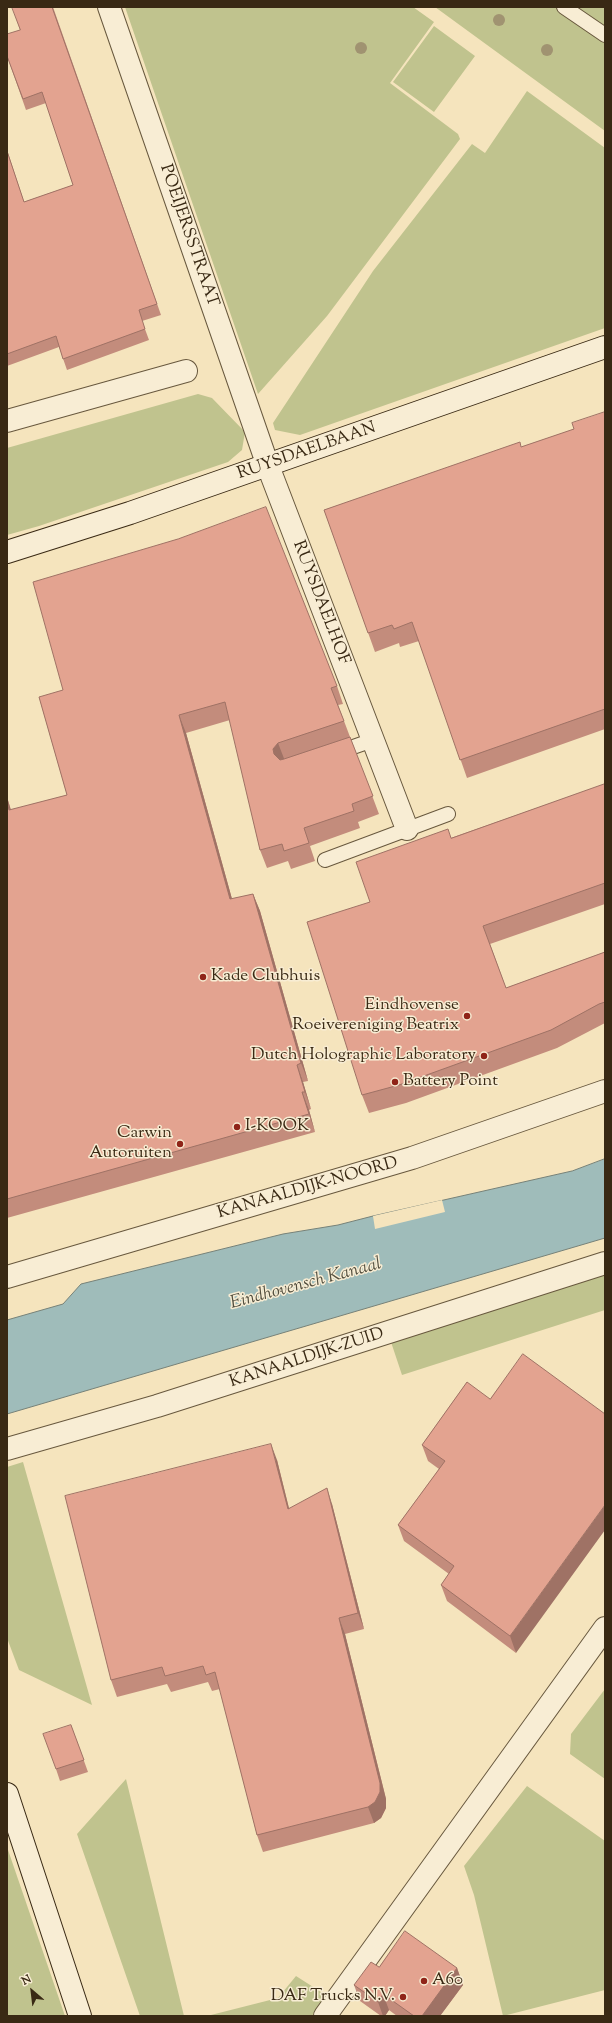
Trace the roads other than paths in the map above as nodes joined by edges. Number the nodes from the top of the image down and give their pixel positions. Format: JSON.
{"nodes":[{"id":1,"x":109,"y":7,"type":"edge"},
{"id":2,"x":564,"y":7,"type":"edge"},
{"id":3,"x":605,"y":35,"type":"edge"},
{"id":4,"x":605,"y":347,"type":"edge"},
{"id":5,"x":186,"y":371,"type":"dead end"},
{"id":6,"x":7,"y":421,"type":"edge"},
{"id":7,"x":268,"y":466,"type":"junction"},
{"id":8,"x":7,"y":552,"type":"edge"},
{"id":9,"x":373,"y":740,"type":"junction"},
{"id":10,"x":324,"y":757,"type":"edge"},
{"id":11,"x":448,"y":814,"type":"dead end"},
{"id":12,"x":407,"y":829,"type":"junction"},
{"id":13,"x":325,"y":860,"type":"dead end"},
{"id":14,"x":605,"y":1091,"type":"edge"},
{"id":15,"x":605,"y":1263,"type":"edge"},
{"id":16,"x":7,"y":1277,"type":"edge"},
{"id":17,"x":7,"y":1449,"type":"edge"},
{"id":18,"x":605,"y":1628,"type":"edge"},
{"id":19,"x":7,"y":1794,"type":"edge"},
{"id":20,"x":80,"y":2016,"type":"edge"},
{"id":21,"x":325,"y":2016,"type":"edge"}],
"edges":[{"from":1,"to":7,"type":"street","name":"POEIJERSSTRAAT"},
{"from":2,"to":3,"type":"lane"},
{"from":4,"to":7,"type":"street","name":"RUYSDAELBAAN"},
{"from":5,"to":6,"type":"street"},
{"from":7,"to":8,"type":"street","name":"RUYSDAELBAAN"},
{"from":7,"to":9,"type":"street","name":"RUYSDAELHOF"},
{"from":9,"to":10,"type":"lane"},
{"from":9,"to":12,"type":"street","name":"RUYSDAELHOF"},
{"from":11,"to":12,"type":"lane"},
{"from":12,"to":13,"type":"lane"},
{"from":14,"to":16,"type":"street","name":"KANAALDIJK-NOORD"},
{"from":15,"to":17,"type":"street","name":"KANAALDIJK-ZUID"},
{"from":18,"to":21,"type":"street"},
{"from":19,"to":20,"type":"street"}]}
